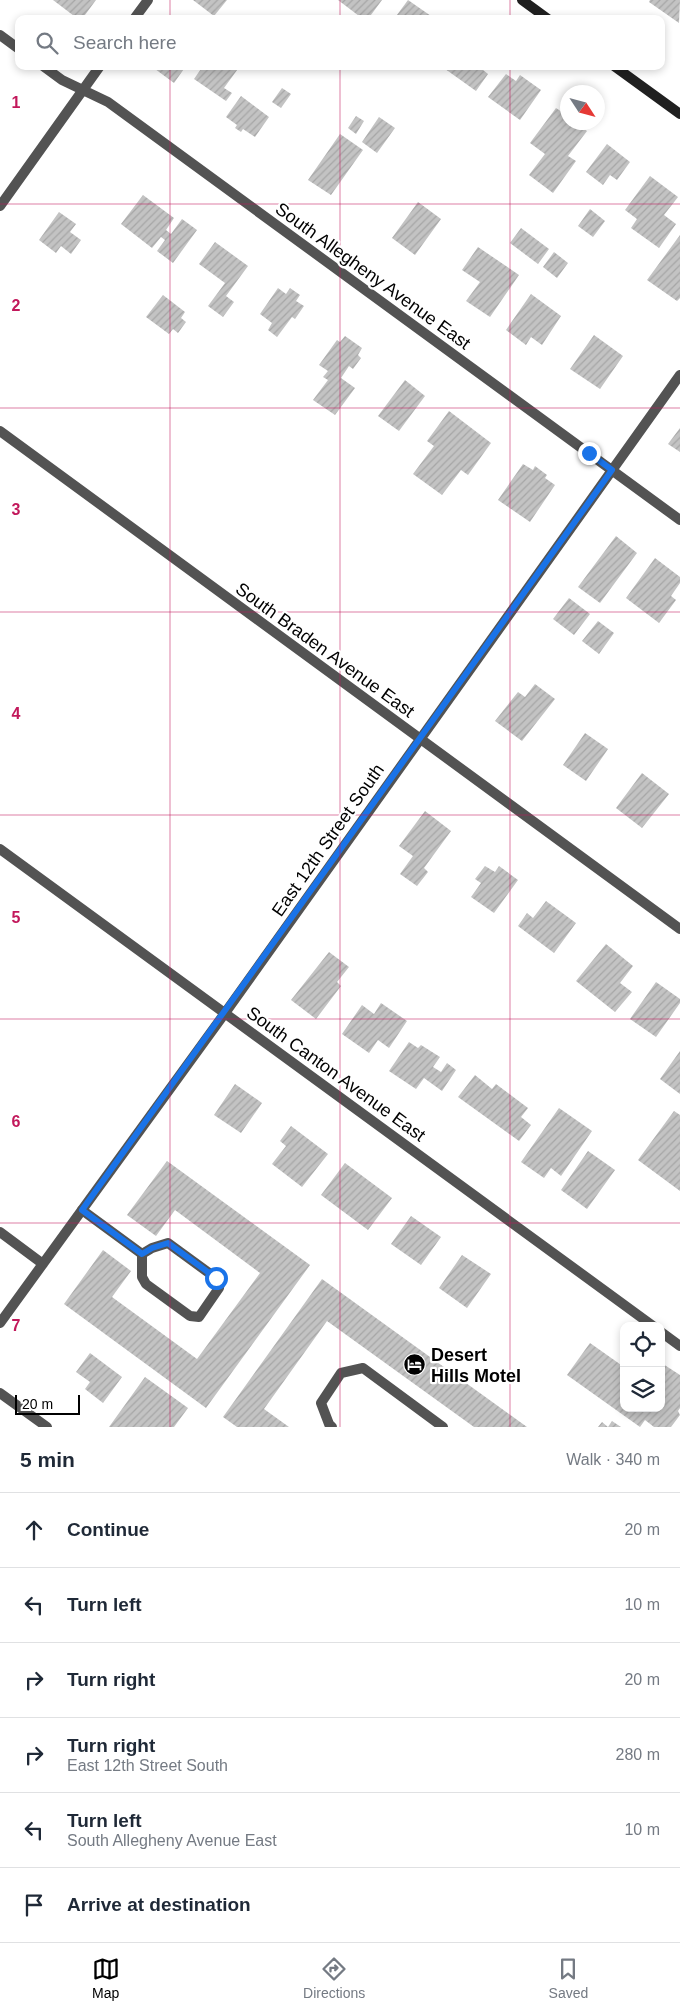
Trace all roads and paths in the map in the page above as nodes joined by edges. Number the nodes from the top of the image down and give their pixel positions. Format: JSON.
{"nodes":[{"id":1,"x":148,"y":0,"type":"edge"},
{"id":2,"x":522,"y":0,"type":"edge"},
{"id":3,"x":137,"y":15,"type":"edge"},
{"id":4,"x":543,"y":15,"type":"edge"},
{"id":5,"x":0,"y":35,"type":"edge"},
{"id":6,"x":15,"y":46,"type":"edge"},
{"id":7,"x":48,"y":70,"type":"edge"},
{"id":8,"x":97,"y":70,"type":"edge"},
{"id":9,"x":620,"y":70,"type":"edge"},
{"id":10,"x":83,"y":90,"type":"junction"},
{"id":11,"x":680,"y":114,"type":"edge"},
{"id":12,"x":0,"y":206,"type":"edge"},
{"id":13,"x":680,"y":375,"type":"edge"},
{"id":14,"x":0,"y":432,"type":"edge"},
{"id":15,"x":612,"y":470,"type":"junction"},
{"id":16,"x":680,"y":520,"type":"edge"},
{"id":17,"x":420,"y":739,"type":"junction"},
{"id":18,"x":0,"y":849,"type":"edge"},
{"id":19,"x":680,"y":929,"type":"edge"},
{"id":20,"x":225,"y":1013,"type":"junction"},
{"id":21,"x":82,"y":1210,"type":"junction"},
{"id":22,"x":0,"y":1232,"type":"edge"},
{"id":23,"x":142,"y":1254,"type":"junction"},
{"id":24,"x":43,"y":1264,"type":"junction"},
{"id":25,"x":648,"y":1322,"type":"edge"},
{"id":26,"x":0,"y":1323,"type":"edge"},
{"id":27,"x":665,"y":1335,"type":"edge"},
{"id":28,"x":680,"y":1346,"type":"edge"},
{"id":29,"x":0,"y":1393,"type":"edge"},
{"id":30,"x":47,"y":1427,"type":"edge"},
{"id":31,"x":332,"y":1427,"type":"edge"},
{"id":32,"x":443,"y":1427,"type":"edge"}],
"edges":[{"from":1,"to":3,"type":"street"},
{"from":2,"to":4,"type":"main road"},
{"from":5,"to":6,"type":"street"},
{"from":7,"to":10,"type":"street","name":"South Allegheny Avenue East"},
{"from":8,"to":10,"type":"street"},
{"from":9,"to":11,"type":"main road"},
{"from":10,"to":12,"type":"street"},
{"from":10,"to":15,"type":"street","name":"South Allegheny Avenue East"},
{"from":13,"to":15,"type":"street","name":"East 12th Street South"},
{"from":14,"to":17,"type":"street","name":"South Braden Avenue East"},
{"from":15,"to":16,"type":"street","name":"South Allegheny Avenue East"},
{"from":15,"to":17,"type":"street","name":"East 12th Street South"},
{"from":17,"to":19,"type":"street","name":"South Braden Avenue East"},
{"from":17,"to":20,"type":"street","name":"East 12th Street South"},
{"from":18,"to":20,"type":"street","name":"South Canton Avenue East"},
{"from":20,"to":21,"type":"street","name":"East 12th Street South"},
{"from":20,"to":25,"type":"street","name":"South Canton Avenue East"},
{"from":21,"to":23,"type":"street"},
{"from":21,"to":24,"type":"street","name":"East 12th Street South"},
{"from":22,"to":24,"type":"street"},
{"from":23,"to":23,"type":"street"},
{"from":24,"to":26,"type":"street","name":"East 12th Street South"},
{"from":27,"to":28,"type":"street"},
{"from":29,"to":30,"type":"street"},
{"from":31,"to":32,"type":"street"}]}
